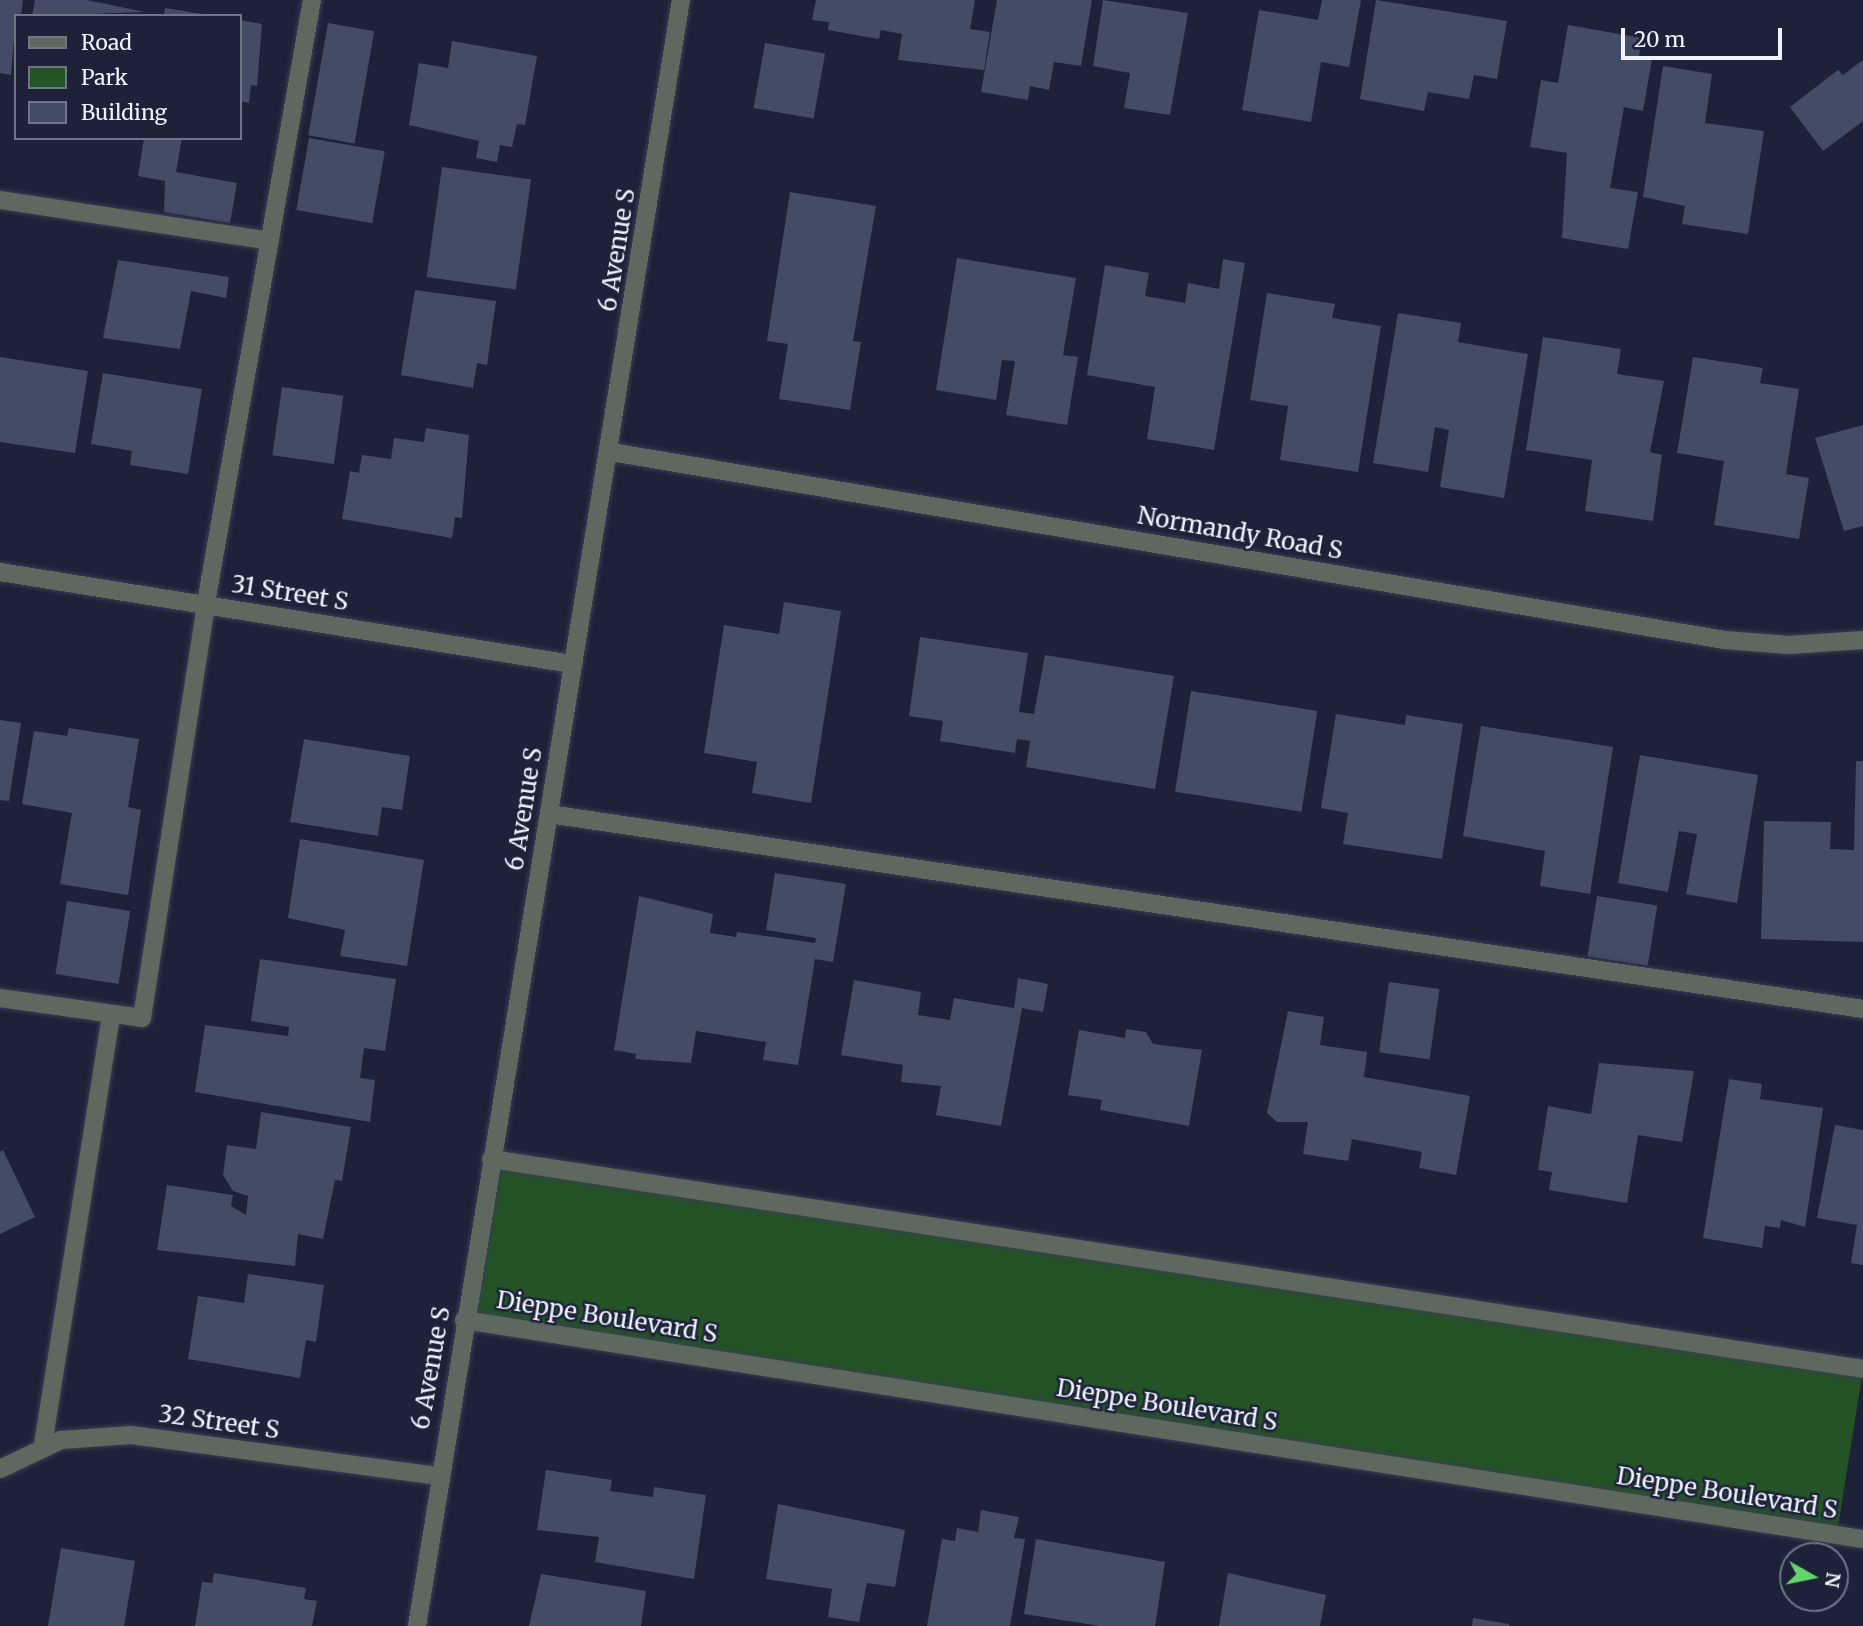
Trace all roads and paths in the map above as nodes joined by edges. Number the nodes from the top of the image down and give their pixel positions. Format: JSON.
{"nodes":[{"id":1,"x":312,"y":0,"type":"edge"},
{"id":2,"x":681,"y":0,"type":"edge"},
{"id":3,"x":0,"y":200,"type":"edge"},
{"id":4,"x":270,"y":241,"type":"junction"},
{"id":5,"x":611,"y":452,"type":"junction"},
{"id":6,"x":0,"y":572,"type":"edge"},
{"id":7,"x":206,"y":603,"type":"junction"},
{"id":8,"x":1863,"y":640,"type":"edge"},
{"id":9,"x":572,"y":664,"type":"junction"},
{"id":10,"x":549,"y":814,"type":"junction"},
{"id":11,"x":0,"y":998,"type":"edge"},
{"id":12,"x":1863,"y":1009,"type":"edge"},
{"id":13,"x":111,"y":1014,"type":"junction"},
{"id":14,"x":491,"y":1159,"type":"junction"},
{"id":15,"x":464,"y":1320,"type":"junction"},
{"id":16,"x":1863,"y":1369,"type":"edge"},
{"id":17,"x":43,"y":1445,"type":"junction"},
{"id":18,"x":0,"y":1469,"type":"edge"},
{"id":19,"x":438,"y":1476,"type":"junction"},
{"id":20,"x":1863,"y":1539,"type":"edge"},
{"id":21,"x":417,"y":1626,"type":"edge"}],
"edges":[{"from":1,"to":4,"type":"street"},
{"from":2,"to":5,"type":"street","name":"6 Avenue S"},
{"from":3,"to":4,"type":"street"},
{"from":4,"to":7,"type":"street"},
{"from":5,"to":8,"type":"street","name":"Normandy Road S"},
{"from":5,"to":9,"type":"street","name":"6 Avenue S"},
{"from":6,"to":7,"type":"street","name":"31 Street S"},
{"from":7,"to":9,"type":"street","name":"31 Street S"},
{"from":7,"to":13,"type":"street"},
{"from":9,"to":10,"type":"street","name":"6 Avenue S"},
{"from":10,"to":12,"type":"street"},
{"from":10,"to":14,"type":"street","name":"6 Avenue S"},
{"from":11,"to":13,"type":"street"},
{"from":13,"to":17,"type":"street"},
{"from":14,"to":15,"type":"street","name":"6 Avenue S"},
{"from":14,"to":16,"type":"street"},
{"from":15,"to":19,"type":"street","name":"6 Avenue S"},
{"from":15,"to":20,"type":"street","name":"Dieppe Boulevard S"},
{"from":17,"to":18,"type":"street","name":"32 Street S"},
{"from":17,"to":19,"type":"street","name":"32 Street S"},
{"from":19,"to":21,"type":"street","name":"6 Avenue S"}]}
